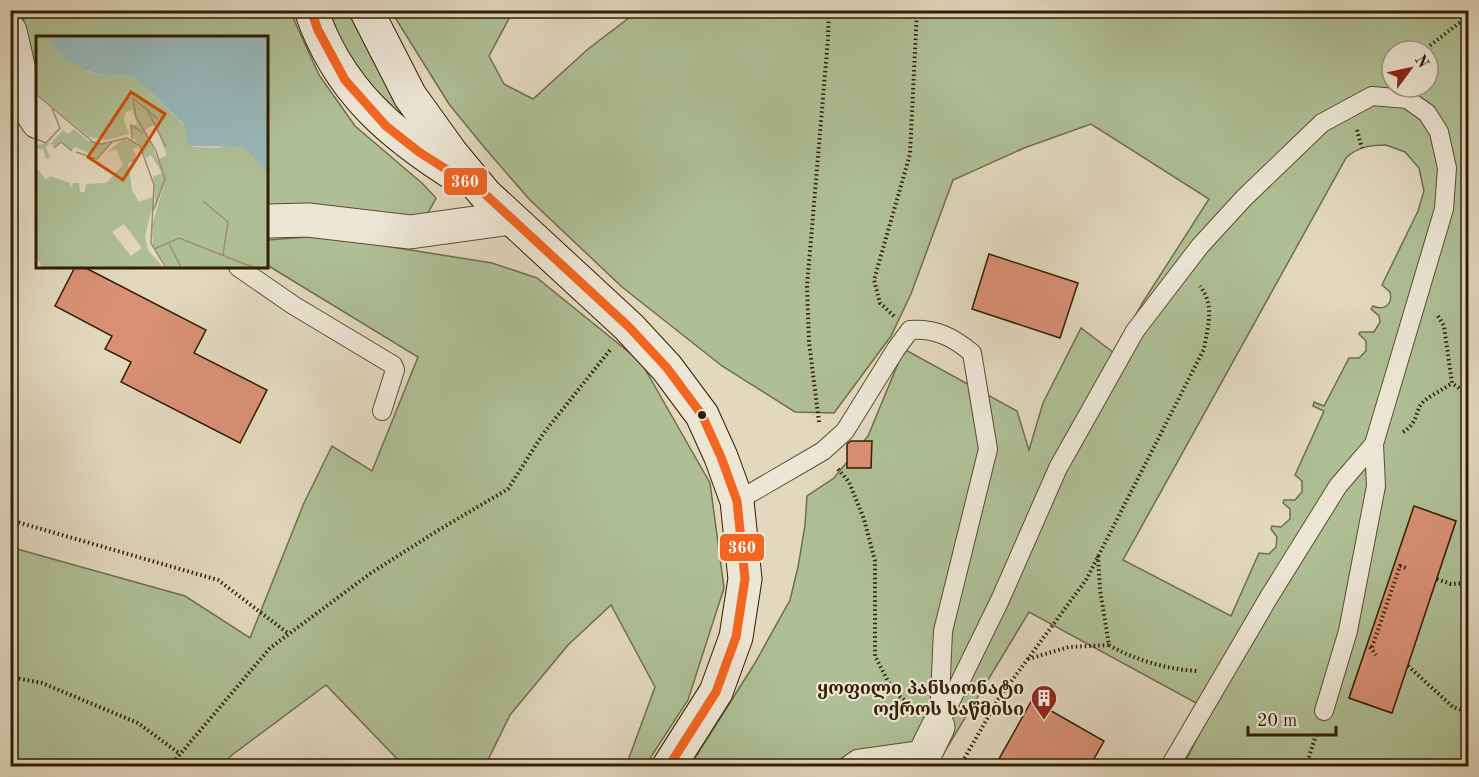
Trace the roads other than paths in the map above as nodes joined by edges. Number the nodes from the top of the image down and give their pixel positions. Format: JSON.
{"nodes":[{"id":1,"x":311,"y":10,"type":"edge"},
{"id":2,"x":366,"y":10,"type":"edge"},
{"id":3,"x":10,"y":31,"type":"edge"},
{"id":4,"x":36,"y":120,"type":"edge"},
{"id":5,"x":484,"y":194,"type":"junction"},
{"id":6,"x":510,"y":218,"type":"junction"},
{"id":7,"x":268,"y":221,"type":"edge"},
{"id":8,"x":239,"y":268,"type":"edge"},
{"id":9,"x":382,"y":411,"type":"dead end"},
{"id":10,"x":1374,"y":444,"type":"junction"},
{"id":11,"x":737,"y":501,"type":"junction"},
{"id":12,"x":1324,"y":711,"type":"road end"},
{"id":13,"x":929,"y":748,"type":"edge"},
{"id":14,"x":669,"y":766,"type":"edge"},
{"id":15,"x":847,"y":766,"type":"edge"},
{"id":16,"x":1170,"y":766,"type":"edge"}],
"edges":[{"from":1,"to":5,"type":"main road"},
{"from":2,"to":5,"type":"main road"},
{"from":3,"to":4,"type":"main road"},
{"from":5,"to":6,"type":"main road"},
{"from":6,"to":7,"type":"main road"},
{"from":6,"to":11,"type":"main road"},
{"from":8,"to":9,"type":"lane"},
{"from":10,"to":12,"type":"lane"},
{"from":10,"to":13,"type":"lane"},
{"from":10,"to":16,"type":"lane"},
{"from":11,"to":13,"type":"lane"},
{"from":11,"to":14,"type":"main road"},
{"from":13,"to":15,"type":"lane"}]}
